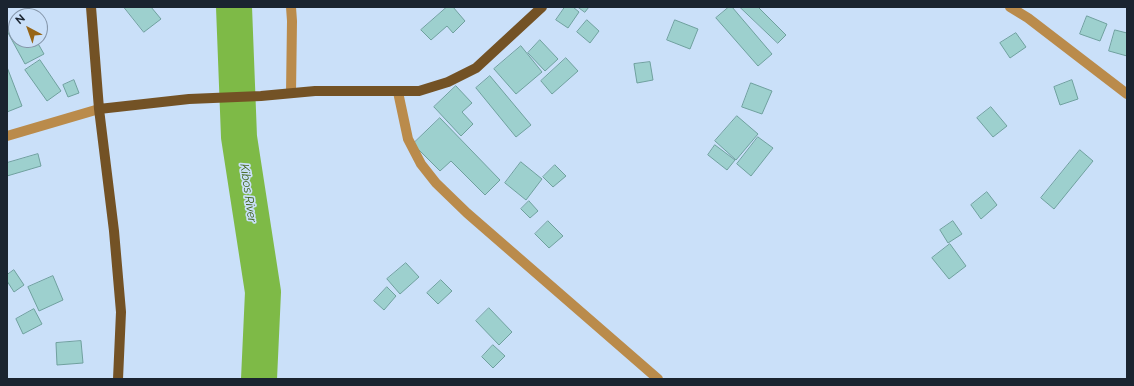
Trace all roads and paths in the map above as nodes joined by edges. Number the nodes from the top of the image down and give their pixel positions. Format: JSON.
{"nodes":[{"id":1,"x":91,"y":7,"type":"edge"},
{"id":2,"x":291,"y":7,"type":"edge"},
{"id":3,"x":542,"y":7,"type":"edge"},
{"id":4,"x":1010,"y":7,"type":"edge"},
{"id":5,"x":398,"y":92,"type":"junction"},
{"id":6,"x":291,"y":93,"type":"junction"},
{"id":7,"x":1127,"y":94,"type":"edge"},
{"id":8,"x":99,"y":109,"type":"junction"},
{"id":9,"x":7,"y":136,"type":"edge"},
{"id":10,"x":118,"y":379,"type":"edge"},
{"id":11,"x":658,"y":379,"type":"edge"}],
"edges":[{"from":1,"to":8,"type":"main road"},
{"from":2,"to":6,"type":"street"},
{"from":3,"to":5,"type":"main road"},
{"from":4,"to":7,"type":"street"},
{"from":5,"to":6,"type":"main road"},
{"from":5,"to":11,"type":"street"},
{"from":6,"to":8,"type":"main road"},
{"from":8,"to":9,"type":"street"},
{"from":8,"to":10,"type":"main road"}]}
